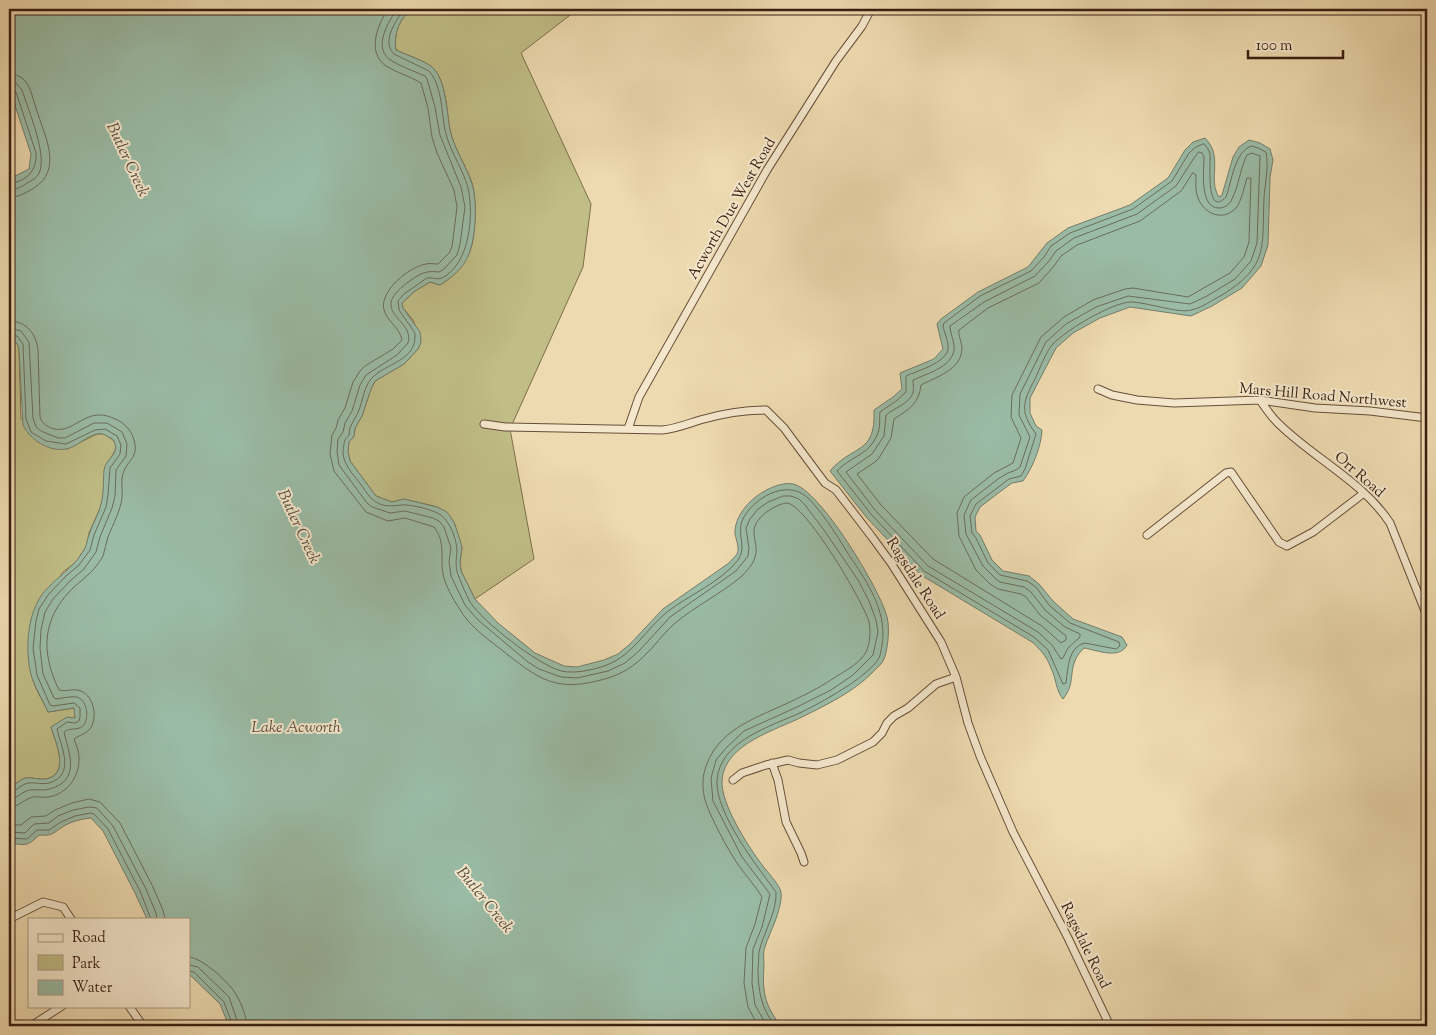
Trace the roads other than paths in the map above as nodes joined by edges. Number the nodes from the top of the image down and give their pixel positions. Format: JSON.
{"nodes":[{"id":1,"x":871,"y":9,"type":"edge"},
{"id":2,"x":1098,"y":390,"type":"dead end"},
{"id":3,"x":1260,"y":400,"type":"junction"},
{"id":4,"x":1427,"y":418,"type":"edge"},
{"id":5,"x":484,"y":424,"type":"dead end"},
{"id":6,"x":628,"y":429,"type":"junction"},
{"id":7,"x":1364,"y":493,"type":"junction"},
{"id":8,"x":1147,"y":535,"type":"dead end"},
{"id":9,"x":1427,"y":616,"type":"edge"},
{"id":10,"x":956,"y":677,"type":"junction"},
{"id":11,"x":772,"y":763,"type":"junction"},
{"id":12,"x":732,"y":780,"type":"dead end"},
{"id":13,"x":804,"y":862,"type":"dead end"},
{"id":14,"x":9,"y":918,"type":"edge"},
{"id":15,"x":70,"y":918,"type":"edge"},
{"id":16,"x":59,"y":1008,"type":"edge"},
{"id":17,"x":130,"y":1008,"type":"edge"},
{"id":18,"x":31,"y":1026,"type":"edge"},
{"id":19,"x":143,"y":1026,"type":"edge"},
{"id":20,"x":1110,"y":1026,"type":"edge"}],
"edges":[{"from":1,"to":6,"type":"street","name":"Acworth Due West Road"},
{"from":2,"to":3,"type":"street","name":"Mars Hill Road Northwest"},
{"from":3,"to":4,"type":"street","name":"Mars Hill Road Northwest"},
{"from":3,"to":7,"type":"street","name":"Orr Road"},
{"from":5,"to":6,"type":"street","name":"Ragsdale Road"},
{"from":6,"to":10,"type":"street","name":"Ragsdale Road"},
{"from":7,"to":8,"type":"street"},
{"from":7,"to":9,"type":"street","name":"Orr Road"},
{"from":10,"to":11,"type":"street"},
{"from":10,"to":20,"type":"street","name":"Ragsdale Road"},
{"from":11,"to":12,"type":"street"},
{"from":11,"to":13,"type":"street"},
{"from":14,"to":15,"type":"street"},
{"from":16,"to":18,"type":"street"},
{"from":17,"to":19,"type":"street"}]}
